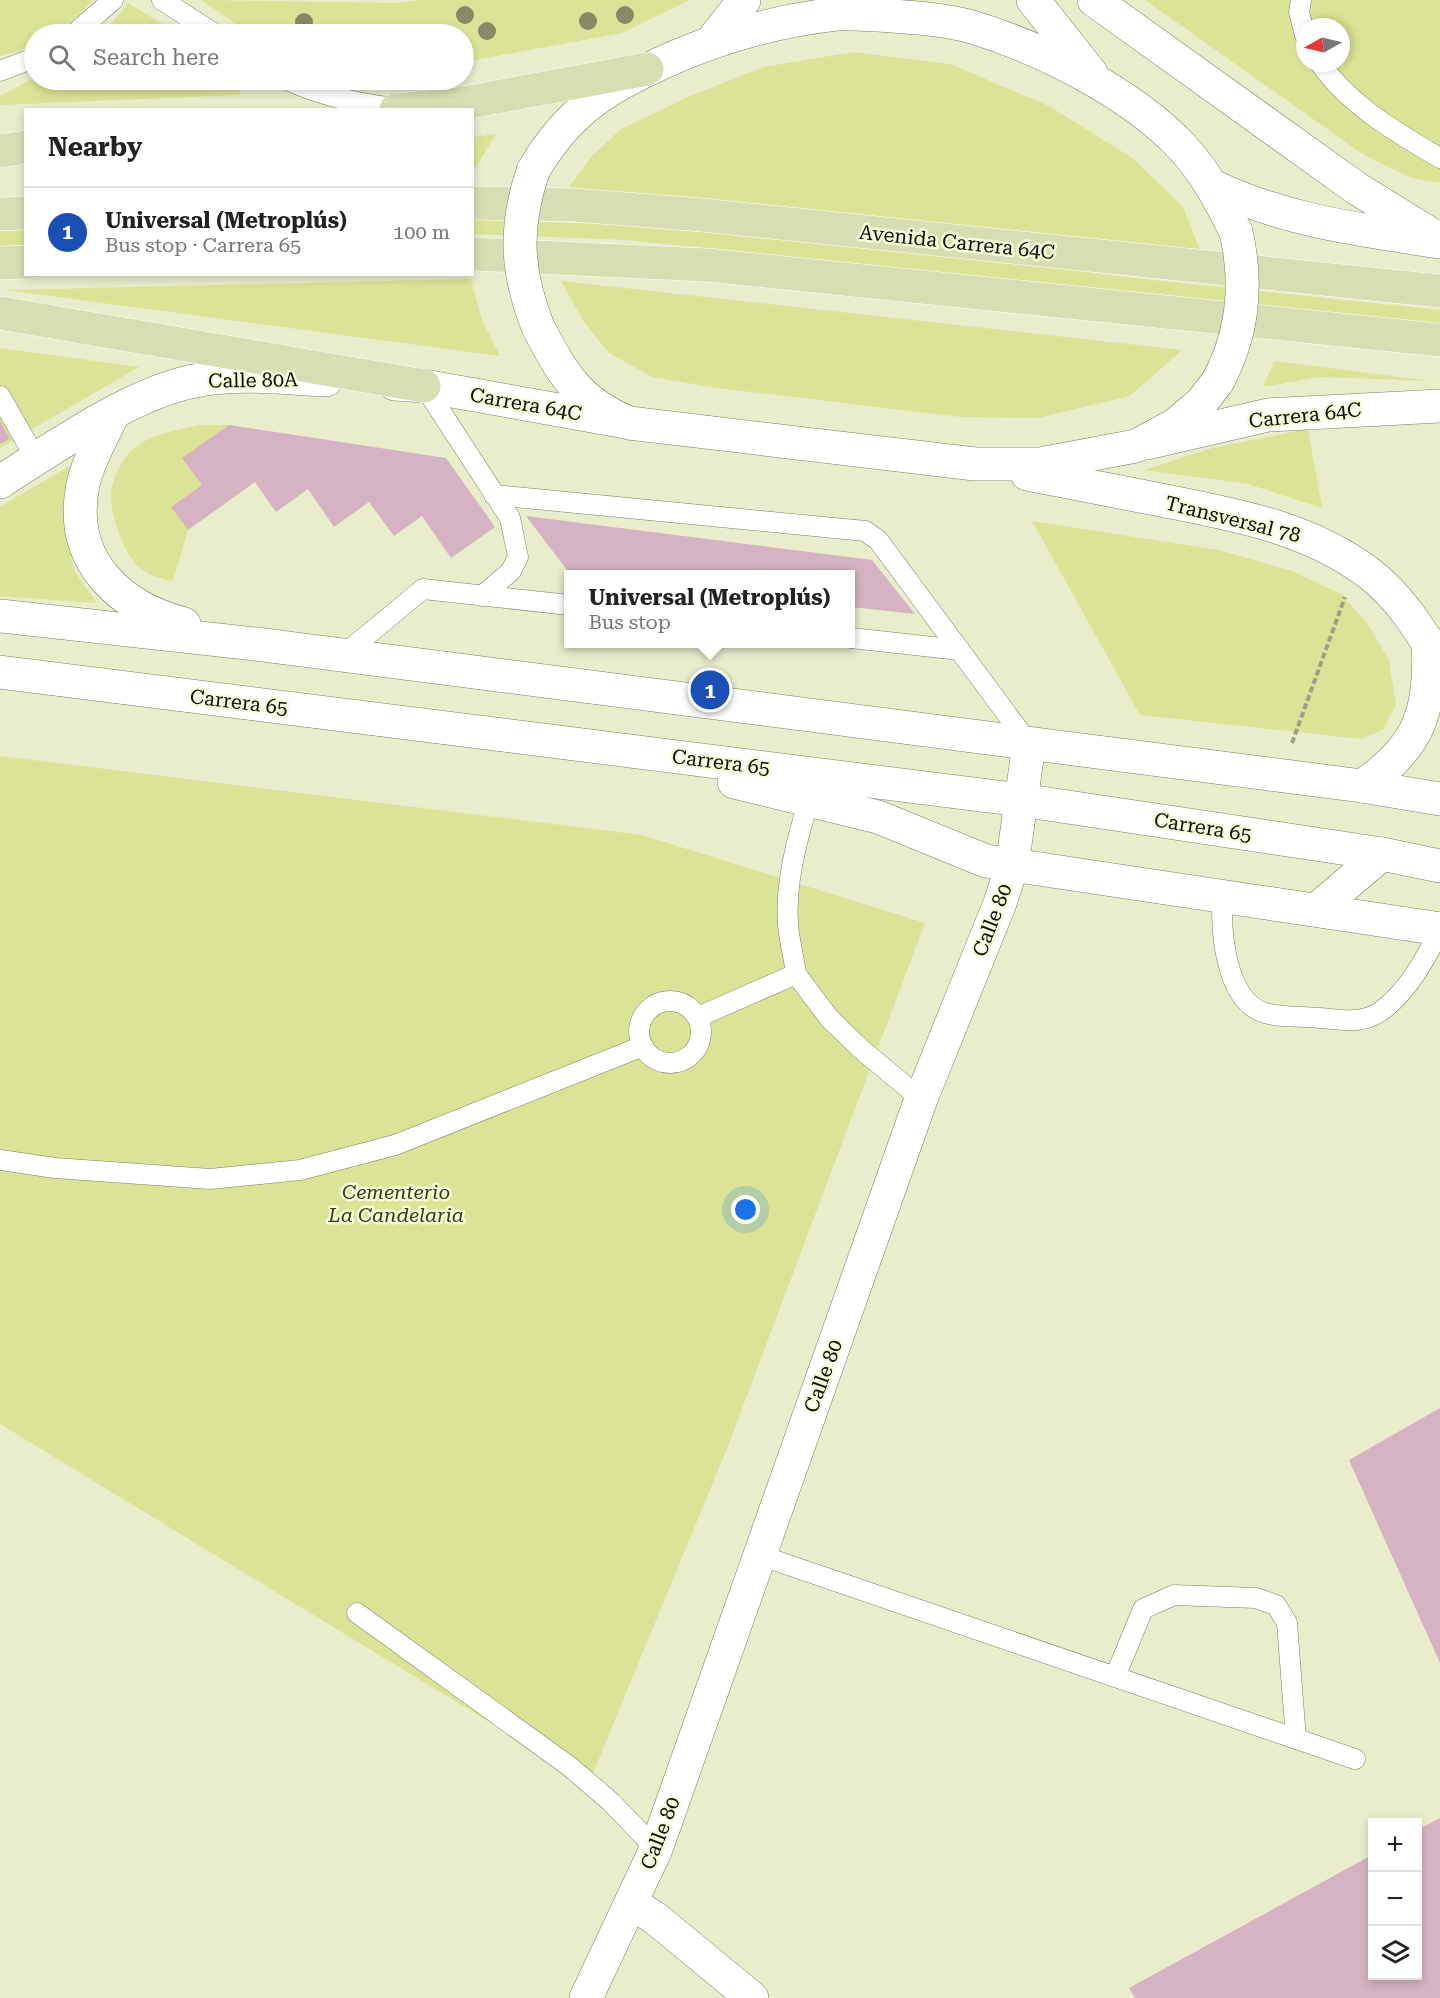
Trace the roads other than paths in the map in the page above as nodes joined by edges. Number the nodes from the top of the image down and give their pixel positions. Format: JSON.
{"nodes":[{"id":1,"x":114,"y":0,"type":"edge"},
{"id":2,"x":162,"y":0,"type":"edge"},
{"id":3,"x":744,"y":0,"type":"edge"},
{"id":4,"x":1033,"y":0,"type":"edge"},
{"id":5,"x":1094,"y":0,"type":"edge"},
{"id":6,"x":1301,"y":0,"type":"edge"},
{"id":7,"x":1301,"y":18,"type":"edge"},
{"id":8,"x":86,"y":24,"type":"edge"},
{"id":9,"x":199,"y":24,"type":"edge"},
{"id":10,"x":712,"y":41,"type":"junction"},
{"id":11,"x":24,"y":62,"type":"edge"},
{"id":12,"x":647,"y":69,"type":"junction"},
{"id":13,"x":0,"y":71,"type":"edge"},
{"id":14,"x":1326,"y":72,"type":"edge"},
{"id":15,"x":1100,"y":83,"type":"junction"},
{"id":16,"x":309,"y":90,"type":"edge"},
{"id":17,"x":395,"y":108,"type":"edge"},
{"id":18,"x":413,"y":108,"type":"edge"},
{"id":19,"x":24,"y":147,"type":"edge"},
{"id":20,"x":0,"y":151,"type":"edge"},
{"id":21,"x":1440,"y":158,"type":"edge"},
{"id":22,"x":1214,"y":186,"type":"junction"},
{"id":23,"x":474,"y":203,"type":"edge"},
{"id":24,"x":0,"y":213,"type":"edge"},
{"id":25,"x":24,"y":213,"type":"edge"},
{"id":26,"x":1440,"y":241,"type":"edge"},
{"id":27,"x":474,"y":254,"type":"edge"},
{"id":28,"x":24,"y":262,"type":"edge"},
{"id":29,"x":0,"y":263,"type":"edge"},
{"id":30,"x":1440,"y":291,"type":"edge"},
{"id":31,"x":0,"y":313,"type":"edge"},
{"id":32,"x":1440,"y":340,"type":"edge"},
{"id":33,"x":424,"y":386,"type":"junction"},
{"id":34,"x":0,"y":396,"type":"edge"},
{"id":35,"x":1440,"y":406,"type":"edge"},
{"id":36,"x":113,"y":414,"type":"junction"},
{"id":37,"x":628,"y":423,"type":"junction"},
{"id":38,"x":1136,"y":446,"type":"junction"},
{"id":39,"x":36,"y":459,"type":"junction"},
{"id":40,"x":975,"y":464,"type":"junction"},
{"id":41,"x":0,"y":482,"type":"edge"},
{"id":42,"x":494,"y":495,"type":"junction"},
{"id":43,"x":482,"y":596,"type":"junction"},
{"id":44,"x":564,"y":604,"type":"edge"},
{"id":45,"x":0,"y":616,"type":"edge"},
{"id":46,"x":855,"y":638,"type":"edge"},
{"id":47,"x":255,"y":644,"type":"junction"},
{"id":48,"x":960,"y":650,"type":"junction"},
{"id":49,"x":1434,"y":652,"type":"edge"},
{"id":50,"x":343,"y":656,"type":"junction"},
{"id":51,"x":0,"y":672,"type":"edge"},
{"id":52,"x":582,"y":744,"type":"junction"},
{"id":53,"x":1029,"y":744,"type":"junction"},
{"id":54,"x":1362,"y":786,"type":"junction"},
{"id":55,"x":1440,"y":799,"type":"edge"},
{"id":56,"x":809,"y":800,"type":"junction"},
{"id":57,"x":1021,"y":800,"type":"junction"},
{"id":58,"x":1382,"y":854,"type":"junction"},
{"id":59,"x":1012,"y":866,"type":"junction"},
{"id":60,"x":1440,"y":866,"type":"edge"},
{"id":61,"x":1223,"y":896,"type":"junction"},
{"id":62,"x":1316,"y":910,"type":"junction"},
{"id":63,"x":1440,"y":929,"type":"edge"},
{"id":64,"x":796,"y":974,"type":"junction"},
{"id":65,"x":698,"y":1017,"type":"junction"},
{"id":66,"x":643,"y":1046,"type":"junction"},
{"id":67,"x":921,"y":1100,"type":"junction"},
{"id":68,"x":0,"y":1160,"type":"edge"},
{"id":69,"x":759,"y":1555,"type":"junction"},
{"id":70,"x":357,"y":1612,"type":"dead end"},
{"id":71,"x":1115,"y":1677,"type":"junction"},
{"id":72,"x":1296,"y":1739,"type":"junction"},
{"id":73,"x":1355,"y":1759,"type":"dead end"},
{"id":74,"x":656,"y":1849,"type":"junction"},
{"id":75,"x":631,"y":1903,"type":"junction"},
{"id":76,"x":586,"y":1998,"type":"edge"},
{"id":77,"x":752,"y":1998,"type":"edge"}],
"edges":[{"from":1,"to":8,"type":"lane"},
{"from":2,"to":9,"type":"lane"},
{"from":3,"to":10,"type":"main road"},
{"from":4,"to":15,"type":"main road"},
{"from":5,"to":26,"type":"main road"},
{"from":6,"to":7,"type":"lane"},
{"from":10,"to":12,"type":"main road"},
{"from":10,"to":15,"type":"main road"},
{"from":11,"to":13,"type":"lane"},
{"from":12,"to":18,"type":"main road"},
{"from":12,"to":37,"type":"main road","bridge":true},
{"from":14,"to":21,"type":"lane"},
{"from":15,"to":22,"type":"main road"},
{"from":16,"to":17,"type":"lane"},
{"from":19,"to":20,"type":"main road"},
{"from":22,"to":26,"type":"main road"},
{"from":22,"to":38,"type":"main road","bridge":true},
{"from":23,"to":30,"type":"main road","name":"Avenida Carrera 64C"},
{"from":24,"to":25,"type":"main road"},
{"from":27,"to":32,"type":"main road"},
{"from":28,"to":29,"type":"main road"},
{"from":31,"to":33,"type":"main road"},
{"from":33,"to":36,"type":"main road","name":"Calle 80A"},
{"from":33,"to":37,"type":"main road","name":"Carrera 64C"},
{"from":33,"to":42,"type":"lane"},
{"from":34,"to":39,"type":"lane"},
{"from":35,"to":38,"type":"main road","name":"Carrera 64C"},
{"from":36,"to":39,"type":"main road","name":"Calle 80A"},
{"from":36,"to":47,"type":"main road"},
{"from":37,"to":40,"type":"main road"},
{"from":38,"to":40,"type":"main road","name":"Carrera 64C"},
{"from":39,"to":41,"type":"main road","name":"Calle 80A"},
{"from":40,"to":49,"type":"main road","name":"Transversal 78"},
{"from":42,"to":43,"type":"lane"},
{"from":42,"to":48,"type":"lane"},
{"from":43,"to":44,"type":"lane"},
{"from":43,"to":50,"type":"lane"},
{"from":45,"to":47,"type":"main road"},
{"from":46,"to":48,"type":"lane"},
{"from":47,"to":50,"type":"main road"},
{"from":48,"to":53,"type":"lane"},
{"from":49,"to":54,"type":"main road"},
{"from":50,"to":53,"type":"main road"},
{"from":51,"to":52,"type":"main road","name":"Carrera 65"},
{"from":52,"to":56,"type":"main road"},
{"from":52,"to":57,"type":"main road","name":"Carrera 65"},
{"from":53,"to":54,"type":"main road"},
{"from":53,"to":57,"type":"main road","name":"Calle 80"},
{"from":54,"to":55,"type":"main road"},
{"from":56,"to":59,"type":"main road"},
{"from":56,"to":64,"type":"lane"},
{"from":57,"to":58,"type":"main road","name":"Carrera 65"},
{"from":57,"to":59,"type":"main road","name":"Calle 80"},
{"from":58,"to":60,"type":"main road","name":"Carrera 65"},
{"from":58,"to":62,"type":"main road"},
{"from":59,"to":61,"type":"main road"},
{"from":59,"to":67,"type":"main road","name":"Calle 80"},
{"from":61,"to":62,"type":"main road"},
{"from":61,"to":63,"type":"lane"},
{"from":62,"to":63,"type":"main road"},
{"from":64,"to":65,"type":"lane"},
{"from":64,"to":67,"type":"lane"},
{"from":65,"to":66,"type":"lane"},
{"from":65,"to":66,"type":"lane"},
{"from":66,"to":68,"type":"lane"},
{"from":67,"to":69,"type":"main road","name":"Calle 80"},
{"from":69,"to":71,"type":"lane"},
{"from":69,"to":74,"type":"main road","name":"Calle 80"},
{"from":70,"to":74,"type":"lane"},
{"from":71,"to":72,"type":"lane"},
{"from":71,"to":72,"type":"lane"},
{"from":72,"to":73,"type":"lane"},
{"from":74,"to":75,"type":"main road","name":"Calle 80"},
{"from":75,"to":76,"type":"main road","name":"Calle 80"},
{"from":75,"to":77,"type":"main road"}]}
